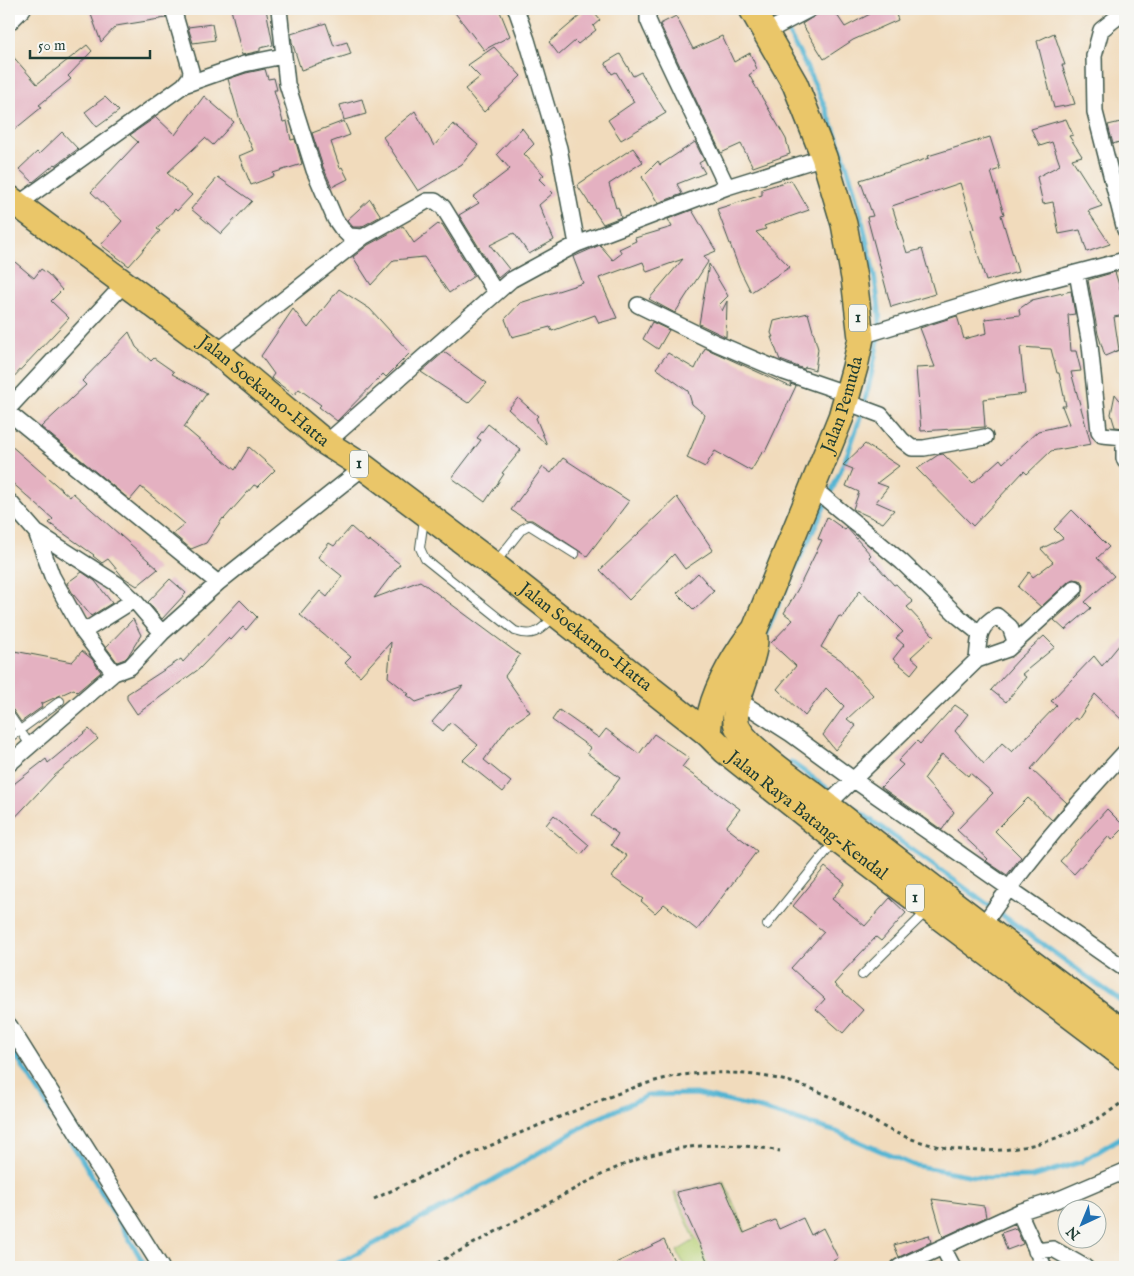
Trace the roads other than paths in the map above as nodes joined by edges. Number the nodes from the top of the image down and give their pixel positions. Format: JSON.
{"nodes":[{"id":1,"x":23,"y":9,"type":"edge"},
{"id":2,"x":173,"y":9,"type":"edge"},
{"id":3,"x":279,"y":9,"type":"edge"},
{"id":4,"x":516,"y":9,"type":"edge"},
{"id":5,"x":648,"y":9,"type":"edge"},
{"id":6,"x":752,"y":9,"type":"edge"},
{"id":7,"x":810,"y":9,"type":"edge"},
{"id":8,"x":1125,"y":11,"type":"edge"},
{"id":9,"x":9,"y":23,"type":"edge"},
{"id":10,"x":769,"y":31,"type":"junction"},
{"id":11,"x":283,"y":56,"type":"junction"},
{"id":12,"x":184,"y":85,"type":"junction"},
{"id":13,"x":824,"y":157,"type":"junction"},
{"id":14,"x":727,"y":187,"type":"junction"},
{"id":15,"x":13,"y":201,"type":"edge"},
{"id":16,"x":1125,"y":230,"type":"edge"},
{"id":17,"x":363,"y":238,"type":"junction"},
{"id":18,"x":577,"y":244,"type":"junction"},
{"id":19,"x":1125,"y":260,"type":"edge"},
{"id":20,"x":1077,"y":273,"type":"junction"},
{"id":21,"x":125,"y":283,"type":"junction"},
{"id":22,"x":496,"y":293,"type":"junction"},
{"id":23,"x":638,"y":305,"type":"dead end"},
{"id":24,"x":864,"y":336,"type":"junction"},
{"id":25,"x":217,"y":352,"type":"junction"},
{"id":26,"x":849,"y":401,"type":"junction"},
{"id":27,"x":9,"y":408,"type":"edge"},
{"id":28,"x":9,"y":413,"type":"edge"},
{"id":29,"x":985,"y":437,"type":"dead end"},
{"id":30,"x":326,"y":443,"type":"junction"},
{"id":31,"x":1125,"y":461,"type":"edge"},
{"id":32,"x":364,"y":467,"type":"junction"},
{"id":33,"x":818,"y":492,"type":"junction"},
{"id":34,"x":9,"y":502,"type":"edge"},
{"id":35,"x":425,"y":513,"type":"junction"},
{"id":36,"x":36,"y":532,"type":"junction"},
{"id":37,"x":575,"y":554,"type":"dead end"},
{"id":38,"x":494,"y":565,"type":"junction"},
{"id":39,"x":218,"y":582,"type":"junction"},
{"id":40,"x":1075,"y":588,"type":"dead end"},
{"id":41,"x":134,"y":600,"type":"junction"},
{"id":42,"x":557,"y":614,"type":"junction"},
{"id":43,"x":756,"y":629,"type":"junction"},
{"id":44,"x":83,"y":632,"type":"junction"},
{"id":45,"x":162,"y":633,"type":"junction"},
{"id":46,"x":979,"y":633,"type":"junction"},
{"id":47,"x":1015,"y":641,"type":"junction"},
{"id":48,"x":977,"y":660,"type":"junction"},
{"id":49,"x":114,"y":673,"type":"junction"},
{"id":50,"x":738,"y":700,"type":"junction"},
{"id":51,"x":60,"y":701,"type":"dead end"},
{"id":52,"x":9,"y":714,"type":"edge"},
{"id":53,"x":20,"y":730,"type":"junction"},
{"id":54,"x":708,"y":734,"type":"junction"},
{"id":55,"x":9,"y":738,"type":"edge"},
{"id":56,"x":746,"y":741,"type":"joint"},
{"id":57,"x":30,"y":745,"type":"junction"},
{"id":58,"x":1125,"y":752,"type":"edge"},
{"id":59,"x":9,"y":764,"type":"edge"},
{"id":60,"x":850,"y":784,"type":"junction"},
{"id":61,"x":830,"y":802,"type":"junction"},
{"id":62,"x":836,"y":839,"type":"junction"},
{"id":63,"x":1009,"y":887,"type":"junction"},
{"id":64,"x":930,"y":909,"type":"junction"},
{"id":65,"x":985,"y":924,"type":"junction"},
{"id":66,"x":767,"y":925,"type":"dead end"},
{"id":67,"x":1125,"y":969,"type":"edge"},
{"id":68,"x":862,"y":975,"type":"dead end"},
{"id":69,"x":9,"y":1025,"type":"edge"},
{"id":70,"x":1125,"y":1033,"type":"edge"},
{"id":71,"x":1125,"y":1057,"type":"edge"},
{"id":72,"x":1125,"y":1171,"type":"edge"},
{"id":73,"x":1019,"y":1212,"type":"junction"},
{"id":74,"x":943,"y":1248,"type":"junction"},
{"id":75,"x":1036,"y":1251,"type":"junction"},
{"id":76,"x":162,"y":1267,"type":"edge"},
{"id":77,"x":899,"y":1267,"type":"edge"},
{"id":78,"x":952,"y":1267,"type":"edge"},
{"id":79,"x":1044,"y":1267,"type":"edge"},
{"id":80,"x":1085,"y":1267,"type":"edge"}],
"edges":[{"from":1,"to":9,"type":"street"},
{"from":2,"to":12,"type":"street"},
{"from":3,"to":11,"type":"street"},
{"from":4,"to":18,"type":"street"},
{"from":5,"to":14,"type":"street"},
{"from":6,"to":10,"type":"highway","name":"Jalan Pemuda","number":"1"},
{"from":7,"to":10,"type":"street"},
{"from":8,"to":16,"type":"street"},
{"from":10,"to":13,"type":"highway","name":"Jalan Pemuda","number":"1"},
{"from":11,"to":12,"type":"street"},
{"from":11,"to":17,"type":"street"},
{"from":12,"to":15,"type":"street"},
{"from":13,"to":14,"type":"street"},
{"from":13,"to":24,"type":"highway","name":"Jalan Pemuda","number":"1"},
{"from":14,"to":18,"type":"street"},
{"from":15,"to":21,"type":"highway","name":"Jalan Soekarno-Hatta","number":"1"},
{"from":17,"to":22,"type":"street"},
{"from":17,"to":25,"type":"street"},
{"from":18,"to":22,"type":"street"},
{"from":19,"to":20,"type":"street"},
{"from":20,"to":24,"type":"street"},
{"from":20,"to":31,"type":"street"},
{"from":21,"to":25,"type":"highway","name":"Jalan Soekarno-Hatta","number":"1"},
{"from":21,"to":27,"type":"street"},
{"from":22,"to":30,"type":"street"},
{"from":23,"to":26,"type":"street"},
{"from":24,"to":26,"type":"highway","name":"Jalan Pemuda","number":"1"},
{"from":25,"to":30,"type":"highway","name":"Jalan Soekarno-Hatta","number":"1"},
{"from":26,"to":29,"type":"street"},
{"from":26,"to":33,"type":"highway","name":"Jalan Pemuda","number":"1"},
{"from":28,"to":39,"type":"street"},
{"from":30,"to":32,"type":"highway","name":"Jalan Soekarno-Hatta","number":"1"},
{"from":32,"to":35,"type":"highway","name":"Jalan Soekarno-Hatta","number":"1"},
{"from":32,"to":39,"type":"street"},
{"from":33,"to":43,"type":"highway","name":"Jalan Pemuda","number":"1"},
{"from":33,"to":46,"type":"street"},
{"from":34,"to":36,"type":"street"},
{"from":35,"to":38,"type":"highway","name":"Jalan Soekarno-Hatta","number":"1"},
{"from":35,"to":42,"type":"lane"},
{"from":36,"to":41,"type":"street"},
{"from":36,"to":44,"type":"street"},
{"from":37,"to":38,"type":"lane"},
{"from":38,"to":42,"type":"highway","name":"Jalan Soekarno-Hatta","number":"1"},
{"from":39,"to":45,"type":"street"},
{"from":40,"to":47,"type":"street"},
{"from":41,"to":44,"type":"street"},
{"from":41,"to":45,"type":"street"},
{"from":42,"to":54,"type":"highway","name":"Jalan Soekarno-Hatta","number":"1"},
{"from":43,"to":50,"type":"highway","name":"Jalan Pemuda","number":"1"},
{"from":43,"to":54,"type":"highway","name":"Jalan Pemuda","number":"1"},
{"from":44,"to":49,"type":"street"},
{"from":45,"to":49,"type":"street"},
{"from":46,"to":47,"type":"street"},
{"from":46,"to":48,"type":"street"},
{"from":47,"to":48,"type":"street"},
{"from":48,"to":60,"type":"street"},
{"from":49,"to":57,"type":"street"},
{"from":50,"to":56,"type":"highway","name":"Jalan Pemuda","number":"1"},
{"from":50,"to":60,"type":"street"},
{"from":51,"to":53,"type":"lane"},
{"from":52,"to":53,"type":"lane"},
{"from":53,"to":55,"type":"lane"},
{"from":53,"to":57,"type":"lane"},
{"from":54,"to":62,"type":"highway","name":"Jalan Raya Batang-Kendal","number":"1"},
{"from":56,"to":61,"type":"highway","name":"Jalan Raya Batang-Kendal","number":"1"},
{"from":57,"to":59,"type":"street"},
{"from":58,"to":63,"type":"street"},
{"from":60,"to":61,"type":"street"},
{"from":60,"to":63,"type":"street"},
{"from":61,"to":65,"type":"highway","name":"Jalan Raya Batang-Kendal","number":"1"},
{"from":62,"to":64,"type":"highway","name":"Jalan Raya Batang-Kendal","number":"1"},
{"from":62,"to":66,"type":"lane"},
{"from":63,"to":65,"type":"street"},
{"from":63,"to":67,"type":"street"},
{"from":64,"to":68,"type":"lane"},
{"from":64,"to":71,"type":"highway","name":"Jalan Raya Batang-Kendal","number":"1"},
{"from":65,"to":70,"type":"highway","name":"Jalan Raya Batang-Kendal","number":"1"},
{"from":69,"to":76,"type":"street"},
{"from":72,"to":73,"type":"street"},
{"from":73,"to":74,"type":"street"},
{"from":73,"to":75,"type":"street"},
{"from":74,"to":77,"type":"street"},
{"from":74,"to":78,"type":"street"},
{"from":75,"to":79,"type":"street"},
{"from":75,"to":80,"type":"street"}]}
